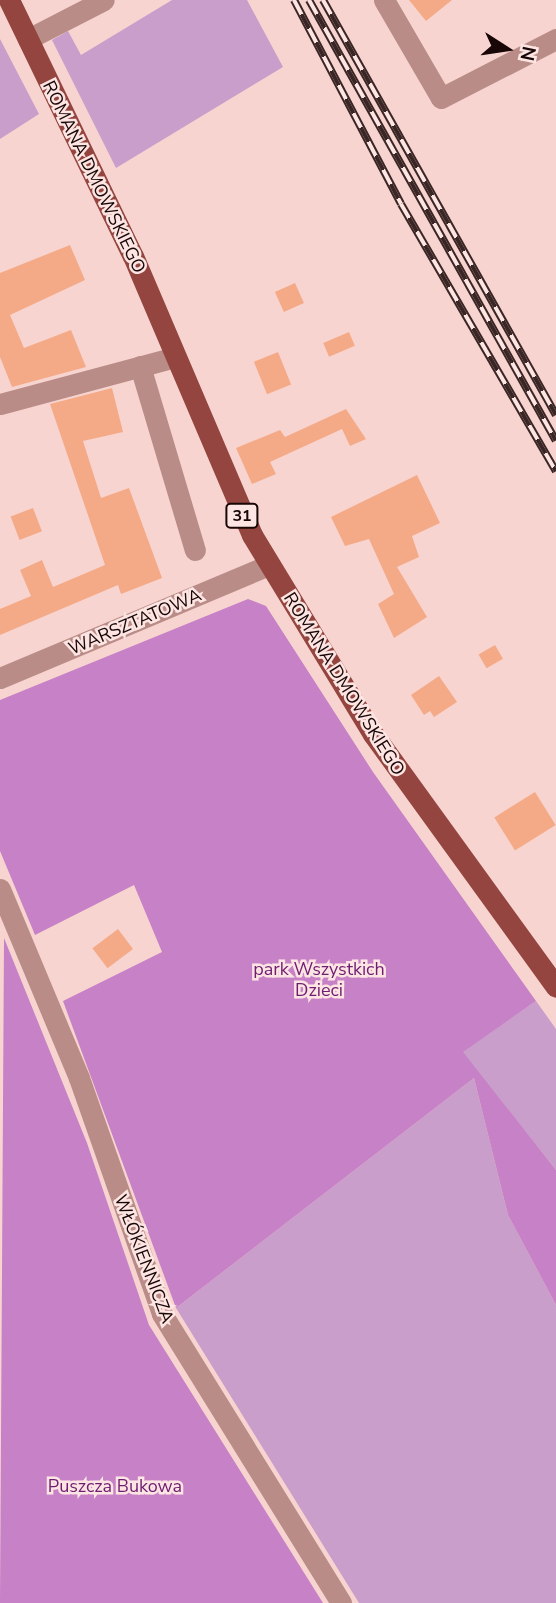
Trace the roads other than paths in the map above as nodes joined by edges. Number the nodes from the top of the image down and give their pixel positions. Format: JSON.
{"nodes":[{"id":1,"x":9,"y":0,"type":"edge"},
{"id":2,"x":104,"y":0,"type":"edge"},
{"id":3,"x":384,"y":0,"type":"edge"},
{"id":4,"x":28,"y":39,"type":"junction"},
{"id":5,"x":556,"y":39,"type":"edge"},
{"id":6,"x":175,"y":356,"type":"junction"},
{"id":7,"x":140,"y":366,"type":"junction"},
{"id":8,"x":0,"y":404,"type":"edge"},
{"id":9,"x":195,"y":550,"type":"dead end"},
{"id":10,"x":269,"y":565,"type":"junction"},
{"id":11,"x":0,"y":678,"type":"edge"},
{"id":12,"x":0,"y":889,"type":"edge"},
{"id":13,"x":556,"y":987,"type":"edge"},
{"id":14,"x":341,"y":1603,"type":"edge"}],
"edges":[{"from":1,"to":4,"type":"main road","name":"ROMANA DMOWSKIEGO","number":"31"},
{"from":2,"to":4,"type":"street"},
{"from":3,"to":5,"type":"street"},
{"from":4,"to":6,"type":"main road","name":"ROMANA DMOWSKIEGO","number":"31"},
{"from":6,"to":7,"type":"street"},
{"from":6,"to":10,"type":"main road","name":"ROMANA DMOWSKIEGO","number":"31"},
{"from":7,"to":8,"type":"street"},
{"from":7,"to":9,"type":"street"},
{"from":10,"to":11,"type":"street","name":"WARSZTATOWA"},
{"from":10,"to":13,"type":"main road","name":"ROMANA DMOWSKIEGO","number":"31"},
{"from":12,"to":14,"type":"street","name":"WŁÓKIENNICZA"}]}
